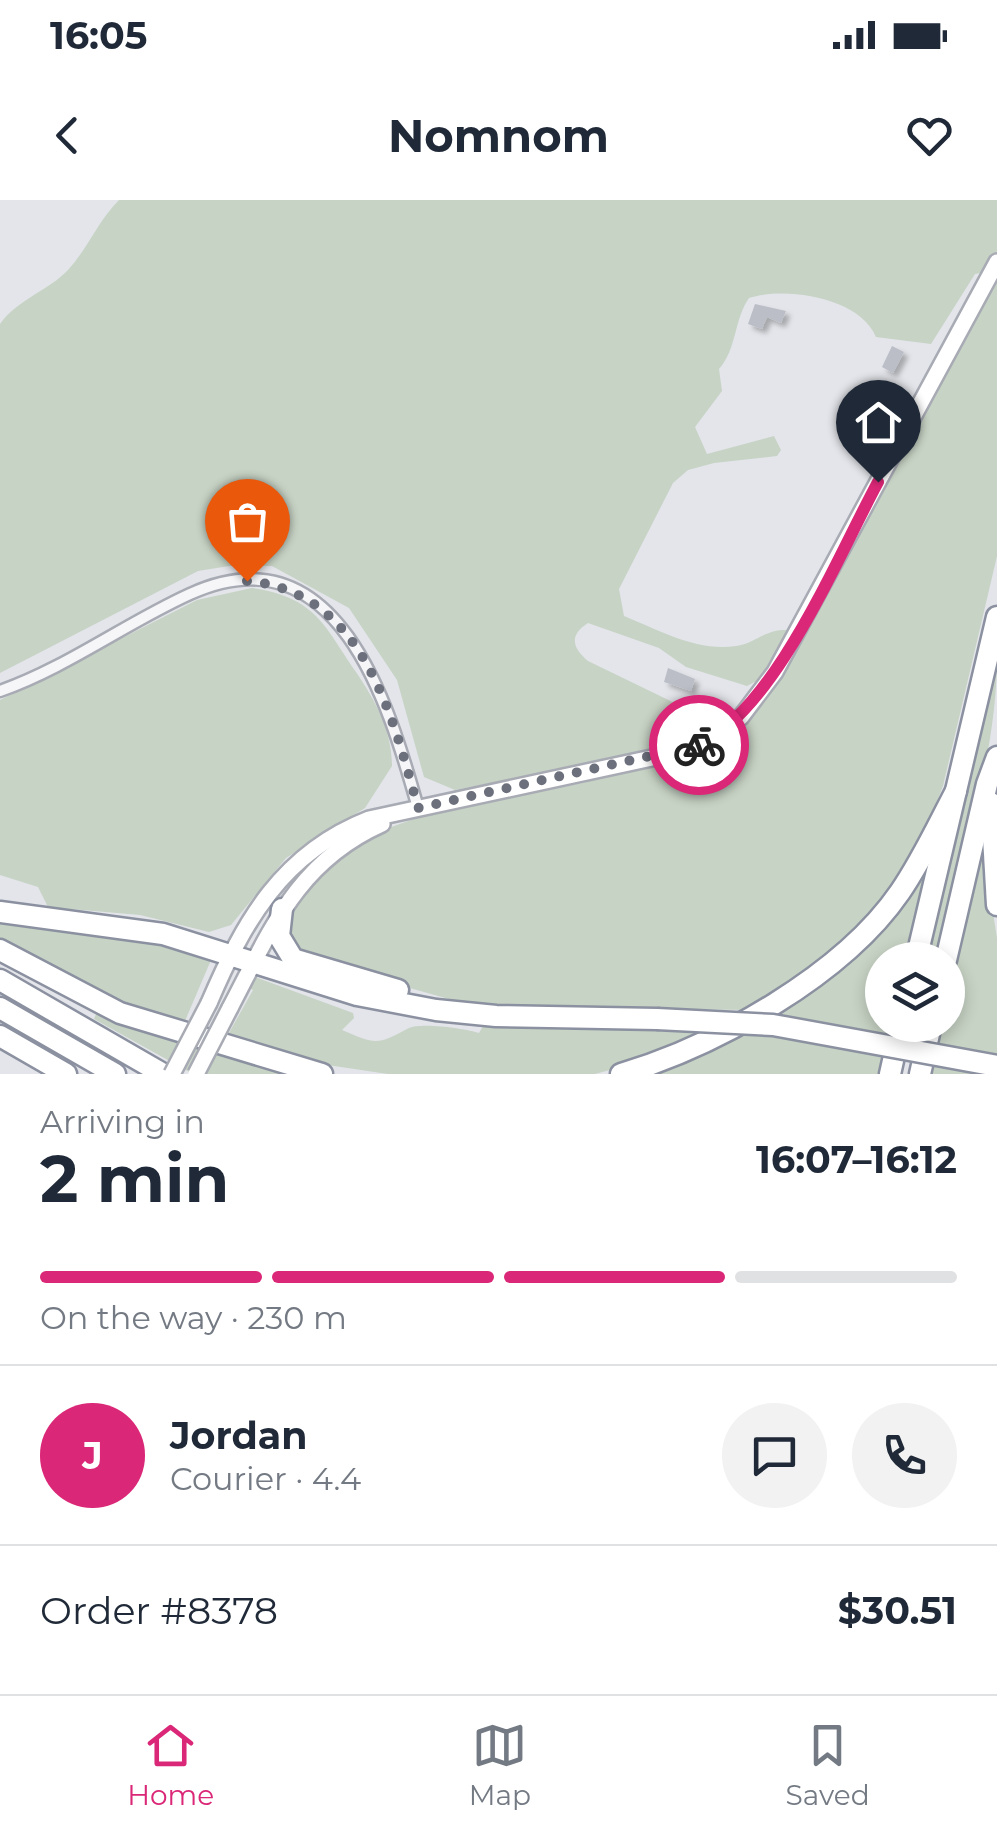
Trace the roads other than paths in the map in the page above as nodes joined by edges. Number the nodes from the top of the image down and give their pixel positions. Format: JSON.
{"nodes":[{"id":1,"x":997,"y":262,"type":"edge"},
{"id":2,"x":997,"y":617,"type":"edge"},
{"id":3,"x":0,"y":691,"type":"edge"},
{"id":4,"x":996,"y":762,"type":"edge"},
{"id":5,"x":956,"y":791,"type":"junction"},
{"id":6,"x":418,"y":808,"type":"junction"},
{"id":7,"x":997,"y":906,"type":"edge"},
{"id":8,"x":282,"y":909,"type":"junction"},
{"id":9,"x":0,"y":912,"type":"edge"},
{"id":10,"x":920,"y":942,"type":"edge"},
{"id":11,"x":950,"y":942,"type":"edge"},
{"id":12,"x":0,"y":950,"type":"edge"},
{"id":13,"x":230,"y":954,"type":"junction"},
{"id":14,"x":254,"y":963,"type":"junction"},
{"id":15,"x":0,"y":980,"type":"edge"},
{"id":16,"x":0,"y":1008,"type":"edge"},
{"id":17,"x":472,"y":1014,"type":"junction"},
{"id":18,"x":0,"y":1036,"type":"edge"},
{"id":19,"x":897,"y":1042,"type":"edge"},
{"id":20,"x":927,"y":1042,"type":"edge"},
{"id":21,"x":997,"y":1066,"type":"edge"},
{"id":22,"x":66,"y":1074,"type":"edge"},
{"id":23,"x":115,"y":1074,"type":"edge"},
{"id":24,"x":164,"y":1074,"type":"edge"},
{"id":25,"x":172,"y":1074,"type":"edge"},
{"id":26,"x":196,"y":1074,"type":"edge"},
{"id":27,"x":322,"y":1074,"type":"edge"},
{"id":28,"x":622,"y":1074,"type":"edge"},
{"id":29,"x":890,"y":1074,"type":"edge"},
{"id":30,"x":920,"y":1074,"type":"edge"}],
"edges":[{"from":1,"to":6,"type":"main road"},
{"from":2,"to":5,"type":"highway"},
{"from":3,"to":6,"type":"street"},
{"from":4,"to":7,"type":"highway"},
{"from":4,"to":11,"type":"highway"},
{"from":5,"to":10,"type":"highway"},
{"from":5,"to":28,"type":"highway"},
{"from":6,"to":8,"type":"main road"},
{"from":6,"to":13,"type":"main road"},
{"from":8,"to":14,"type":"main road"},
{"from":8,"to":17,"type":"highway"},
{"from":9,"to":13,"type":"highway"},
{"from":12,"to":27,"type":"highway"},
{"from":13,"to":14,"type":"highway"},
{"from":13,"to":25,"type":"main road","bridge":true},
{"from":14,"to":17,"type":"highway"},
{"from":14,"to":26,"type":"main road","bridge":true},
{"from":15,"to":24,"type":"highway"},
{"from":16,"to":23,"type":"highway"},
{"from":17,"to":21,"type":"highway","bridge":true},
{"from":18,"to":22,"type":"highway"},
{"from":19,"to":29,"type":"highway"},
{"from":20,"to":30,"type":"highway"}]}
